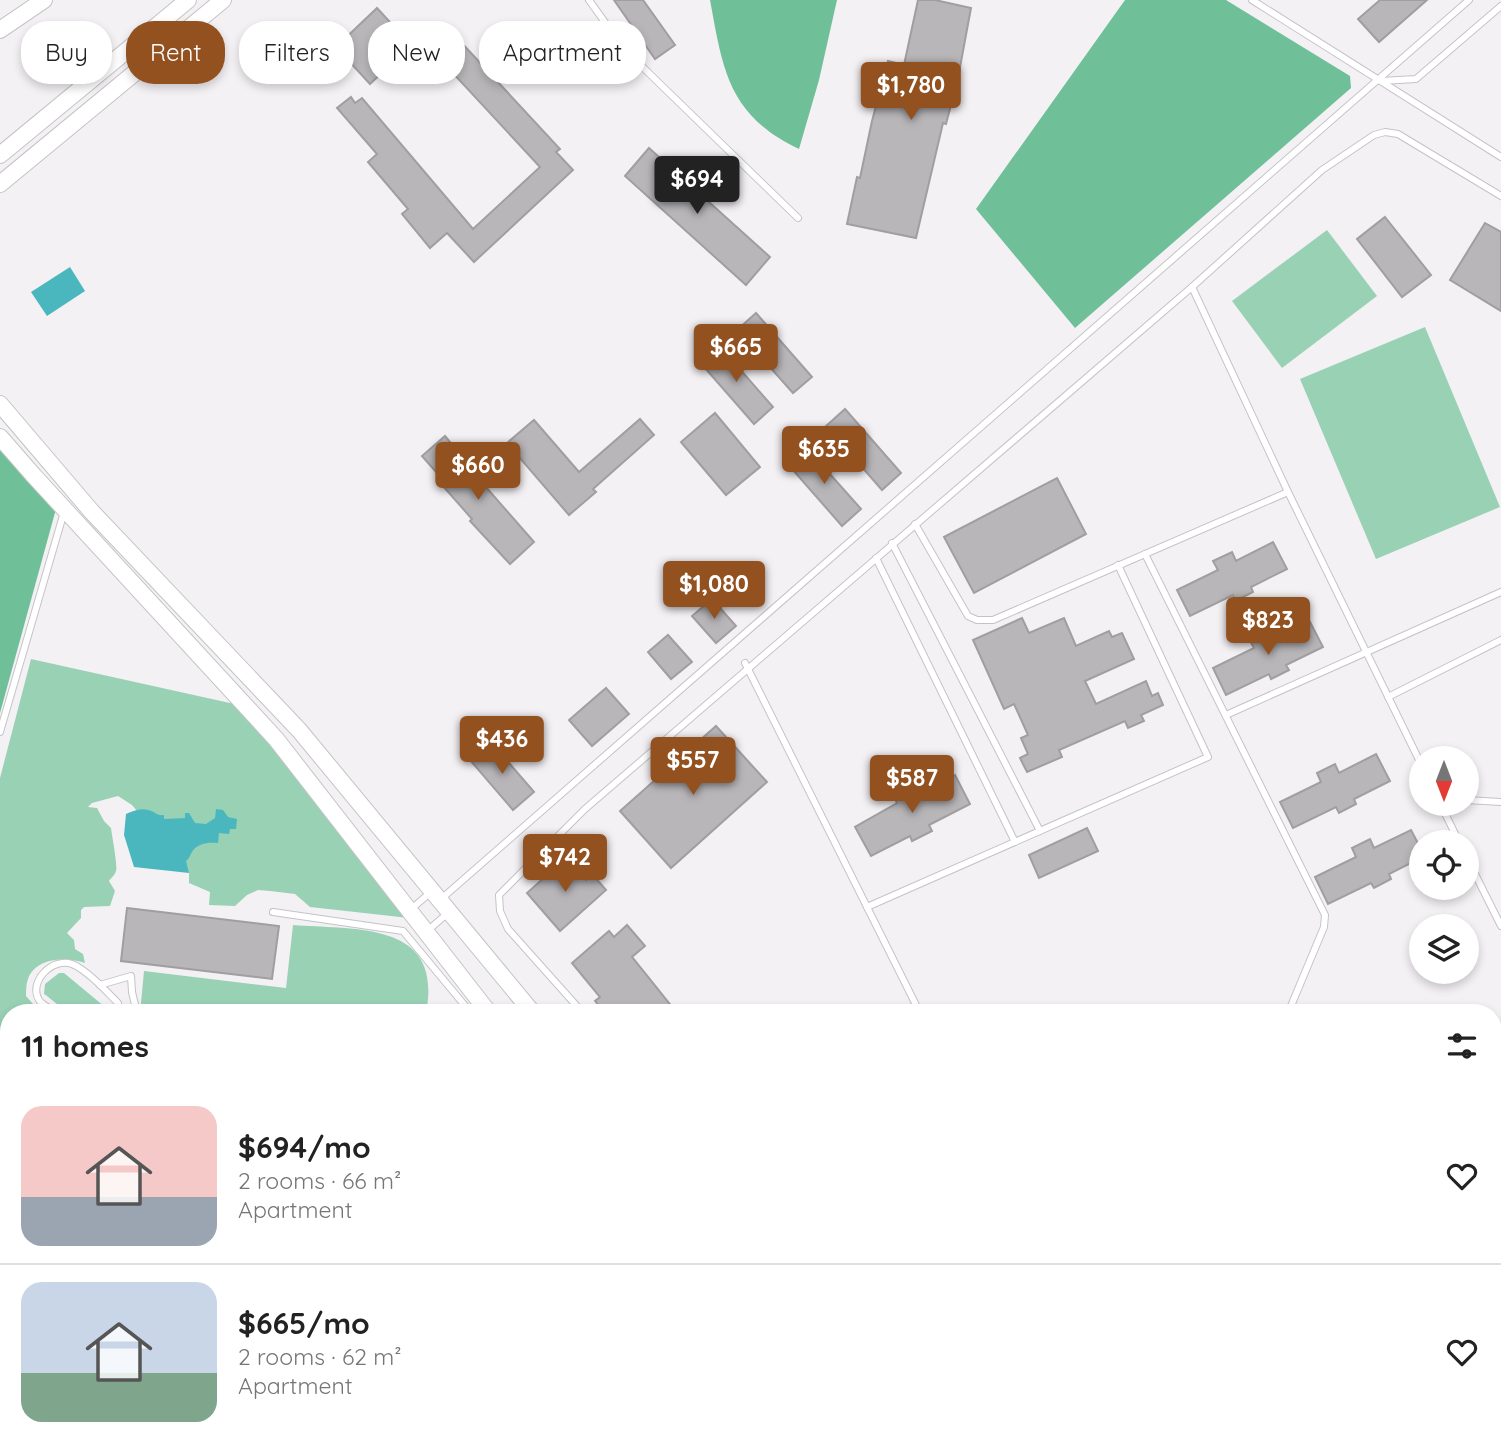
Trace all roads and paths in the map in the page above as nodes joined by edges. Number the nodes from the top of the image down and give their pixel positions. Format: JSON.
{"nodes":[{"id":1,"x":44,"y":0,"type":"edge"},
{"id":2,"x":188,"y":0,"type":"edge"},
{"id":3,"x":223,"y":0,"type":"edge"},
{"id":4,"x":589,"y":0,"type":"edge"},
{"id":5,"x":1252,"y":0,"type":"edge"},
{"id":6,"x":1469,"y":0,"type":"edge"},
{"id":7,"x":1501,"y":6,"type":"edge"},
{"id":8,"x":0,"y":30,"type":"edge"},
{"id":9,"x":1379,"y":81,"type":"junction"},
{"id":10,"x":0,"y":155,"type":"edge"},
{"id":11,"x":1501,"y":157,"type":"edge"},
{"id":12,"x":0,"y":184,"type":"edge"},
{"id":13,"x":1501,"y":195,"type":"edge"},
{"id":14,"x":798,"y":218,"type":"dead end"},
{"id":15,"x":1192,"y":287,"type":"junction"},
{"id":16,"x":0,"y":404,"type":"edge"},
{"id":17,"x":0,"y":437,"type":"edge"},
{"id":18,"x":1288,"y":492,"type":"junction"},
{"id":19,"x":64,"y":510,"type":"junction"},
{"id":20,"x":915,"y":524,"type":"junction"},
{"id":21,"x":892,"y":543,"type":"junction"},
{"id":22,"x":1145,"y":554,"type":"junction"},
{"id":23,"x":876,"y":558,"type":"junction"},
{"id":24,"x":1118,"y":565,"type":"junction"},
{"id":25,"x":1501,"y":592,"type":"edge"},
{"id":26,"x":1501,"y":640,"type":"edge"},
{"id":27,"x":1366,"y":652,"type":"junction"},
{"id":28,"x":747,"y":666,"type":"junction"},
{"id":29,"x":1388,"y":697,"type":"junction"},
{"id":30,"x":1226,"y":715,"type":"junction"},
{"id":31,"x":0,"y":732,"type":"edge"},
{"id":32,"x":1412,"y":746,"type":"edge"},
{"id":33,"x":1479,"y":801,"type":"edge"},
{"id":34,"x":1501,"y":803,"type":"edge"},
{"id":35,"x":1040,"y":831,"type":"junction"},
{"id":36,"x":1015,"y":842,"type":"junction"},
{"id":37,"x":1479,"y":882,"type":"edge"},
{"id":38,"x":439,"y":902,"type":"junction"},
{"id":39,"x":867,"y":907,"type":"junction"},
{"id":40,"x":273,"y":912,"type":"dead end"},
{"id":41,"x":409,"y":912,"type":"junction"},
{"id":42,"x":1501,"y":926,"type":"edge"},
{"id":43,"x":425,"y":933,"type":"junction"},
{"id":44,"x":100,"y":985,"type":"junction"},
{"id":45,"x":44,"y":1004,"type":"edge"},
{"id":46,"x":118,"y":1004,"type":"edge"},
{"id":47,"x":136,"y":1004,"type":"edge"},
{"id":48,"x":463,"y":1004,"type":"edge"},
{"id":49,"x":482,"y":1004,"type":"edge"},
{"id":50,"x":525,"y":1004,"type":"edge"},
{"id":51,"x":575,"y":1004,"type":"edge"},
{"id":52,"x":916,"y":1004,"type":"edge"},
{"id":53,"x":1292,"y":1004,"type":"edge"}],
"edges":[{"from":1,"to":8,"type":"street"},
{"from":2,"to":10,"type":"street"},
{"from":3,"to":12,"type":"street"},
{"from":4,"to":14,"type":"lane"},
{"from":5,"to":9,"type":"lane"},
{"from":6,"to":9,"type":"lane"},
{"from":7,"to":9,"type":"lane"},
{"from":9,"to":11,"type":"lane"},
{"from":9,"to":38,"type":"lane"},
{"from":13,"to":15,"type":"lane"},
{"from":15,"to":18,"type":"lane"},
{"from":15,"to":20,"type":"lane"},
{"from":16,"to":38,"type":"street"},
{"from":17,"to":19,"type":"street"},
{"from":18,"to":22,"type":"lane"},
{"from":18,"to":27,"type":"lane"},
{"from":19,"to":31,"type":"lane"},
{"from":19,"to":41,"type":"street"},
{"from":20,"to":21,"type":"lane"},
{"from":20,"to":24,"type":"lane"},
{"from":21,"to":23,"type":"lane"},
{"from":21,"to":35,"type":"lane"},
{"from":22,"to":24,"type":"lane"},
{"from":22,"to":30,"type":"lane"},
{"from":23,"to":28,"type":"lane"},
{"from":23,"to":36,"type":"lane"},
{"from":24,"to":35,"type":"lane"},
{"from":25,"to":27,"type":"lane"},
{"from":26,"to":29,"type":"lane"},
{"from":27,"to":29,"type":"lane"},
{"from":27,"to":30,"type":"lane"},
{"from":28,"to":39,"type":"lane"},
{"from":28,"to":51,"type":"lane"},
{"from":29,"to":32,"type":"lane"},
{"from":30,"to":53,"type":"lane"},
{"from":33,"to":34,"type":"lane"},
{"from":35,"to":36,"type":"lane"},
{"from":36,"to":39,"type":"lane"},
{"from":37,"to":42,"type":"lane"},
{"from":38,"to":41,"type":"lane"},
{"from":38,"to":43,"type":"lane"},
{"from":38,"to":50,"type":"street"},
{"from":39,"to":52,"type":"lane"},
{"from":40,"to":48,"type":"lane"},
{"from":41,"to":43,"type":"street"},
{"from":43,"to":49,"type":"street"},
{"from":44,"to":45,"type":"lane"},
{"from":44,"to":46,"type":"lane"},
{"from":44,"to":47,"type":"lane"}]}
